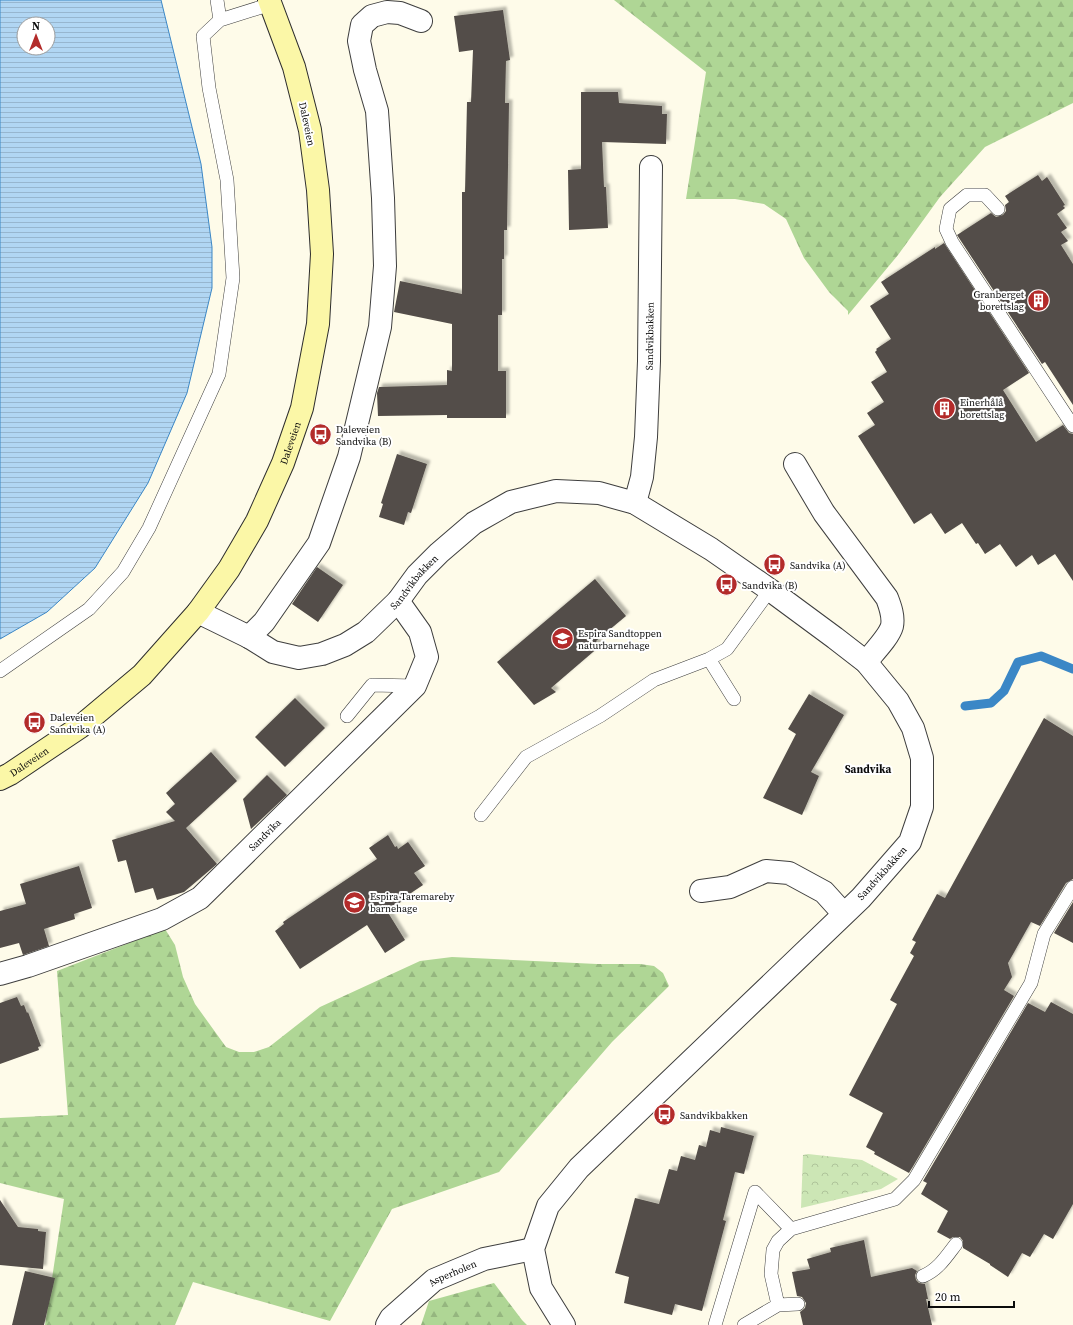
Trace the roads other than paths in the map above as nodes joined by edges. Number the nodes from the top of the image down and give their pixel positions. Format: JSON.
{"nodes":[{"id":1,"x":217,"y":0,"type":"edge"},
{"id":2,"x":270,"y":2,"type":"edge"},
{"id":3,"x":220,"y":20,"type":"junction"},
{"id":4,"x":421,"y":22,"type":"dead end"},
{"id":5,"x":651,"y":167,"type":"dead end"},
{"id":6,"x":998,"y":209,"type":"dead end"},
{"id":7,"x":1073,"y":426,"type":"edge"},
{"id":8,"x":795,"y":464,"type":"dead end"},
{"id":9,"x":635,"y":503,"type":"junction"},
{"id":10,"x":770,"y":590,"type":"junction"},
{"id":11,"x":398,"y":601,"type":"junction"},
{"id":12,"x":198,"y":612,"type":"junction"},
{"id":13,"x":249,"y":637,"type":"junction"},
{"id":14,"x":709,"y":659,"type":"junction"},
{"id":15,"x":866,"y":662,"type":"junction"},
{"id":16,"x":0,"y":671,"type":"edge"},
{"id":17,"x":415,"y":686,"type":"junction"},
{"id":18,"x":734,"y":699,"type":"dead end"},
{"id":19,"x":347,"y":716,"type":"dead end"},
{"id":20,"x":0,"y":779,"type":"edge"},
{"id":21,"x":481,"y":815,"type":"dead end"},
{"id":22,"x":1073,"y":886,"type":"edge"},
{"id":23,"x":701,"y":891,"type":"dead end"},
{"id":24,"x":843,"y":913,"type":"junction"},
{"id":25,"x":0,"y":974,"type":"edge"},
{"id":26,"x":792,"y":1229,"type":"junction"},
{"id":27,"x":956,"y":1244,"type":"dead end"},
{"id":28,"x":533,"y":1249,"type":"junction"},
{"id":29,"x":923,"y":1276,"type":"dead end"},
{"id":30,"x":798,"y":1304,"type":"dead end"},
{"id":31,"x":778,"y":1305,"type":"junction"},
{"id":32,"x":387,"y":1325,"type":"edge"},
{"id":33,"x":564,"y":1325,"type":"edge"},
{"id":34,"x":715,"y":1325,"type":"edge"},
{"id":35,"x":744,"y":1325,"type":"edge"}],
"edges":[{"from":1,"to":3,"type":"lane"},
{"from":2,"to":3,"type":"lane"},
{"from":2,"to":12,"type":"main road","name":"Daleveien"},
{"from":3,"to":16,"type":"lane"},
{"from":4,"to":13,"type":"street"},
{"from":5,"to":9,"type":"street","name":"Sandvikbakken"},
{"from":6,"to":7,"type":"lane"},
{"from":8,"to":15,"type":"street"},
{"from":9,"to":10,"type":"street","name":"Sandvikbakken"},
{"from":9,"to":11,"type":"street","name":"Sandvikbakken"},
{"from":10,"to":14,"type":"lane"},
{"from":10,"to":15,"type":"street","name":"Sandvikbakken"},
{"from":11,"to":13,"type":"street","name":"Sandvikbakken"},
{"from":11,"to":17,"type":"street","name":"Sandvika"},
{"from":12,"to":13,"type":"street","name":"Sandvikbakken"},
{"from":12,"to":20,"type":"main road","name":"Daleveien"},
{"from":14,"to":18,"type":"lane"},
{"from":14,"to":21,"type":"lane"},
{"from":15,"to":24,"type":"street","name":"Sandvikbakken"},
{"from":17,"to":19,"type":"lane"},
{"from":17,"to":25,"type":"street","name":"Sandvika"},
{"from":22,"to":26,"type":"lane"},
{"from":23,"to":24,"type":"street"},
{"from":24,"to":28,"type":"street","name":"Sandvikbakken"},
{"from":26,"to":31,"type":"lane"},
{"from":26,"to":34,"type":"lane"},
{"from":27,"to":29,"type":"lane"},
{"from":28,"to":32,"type":"street","name":"Asperholen"},
{"from":28,"to":33,"type":"street"},
{"from":30,"to":31,"type":"lane"},
{"from":31,"to":35,"type":"lane"}]}
